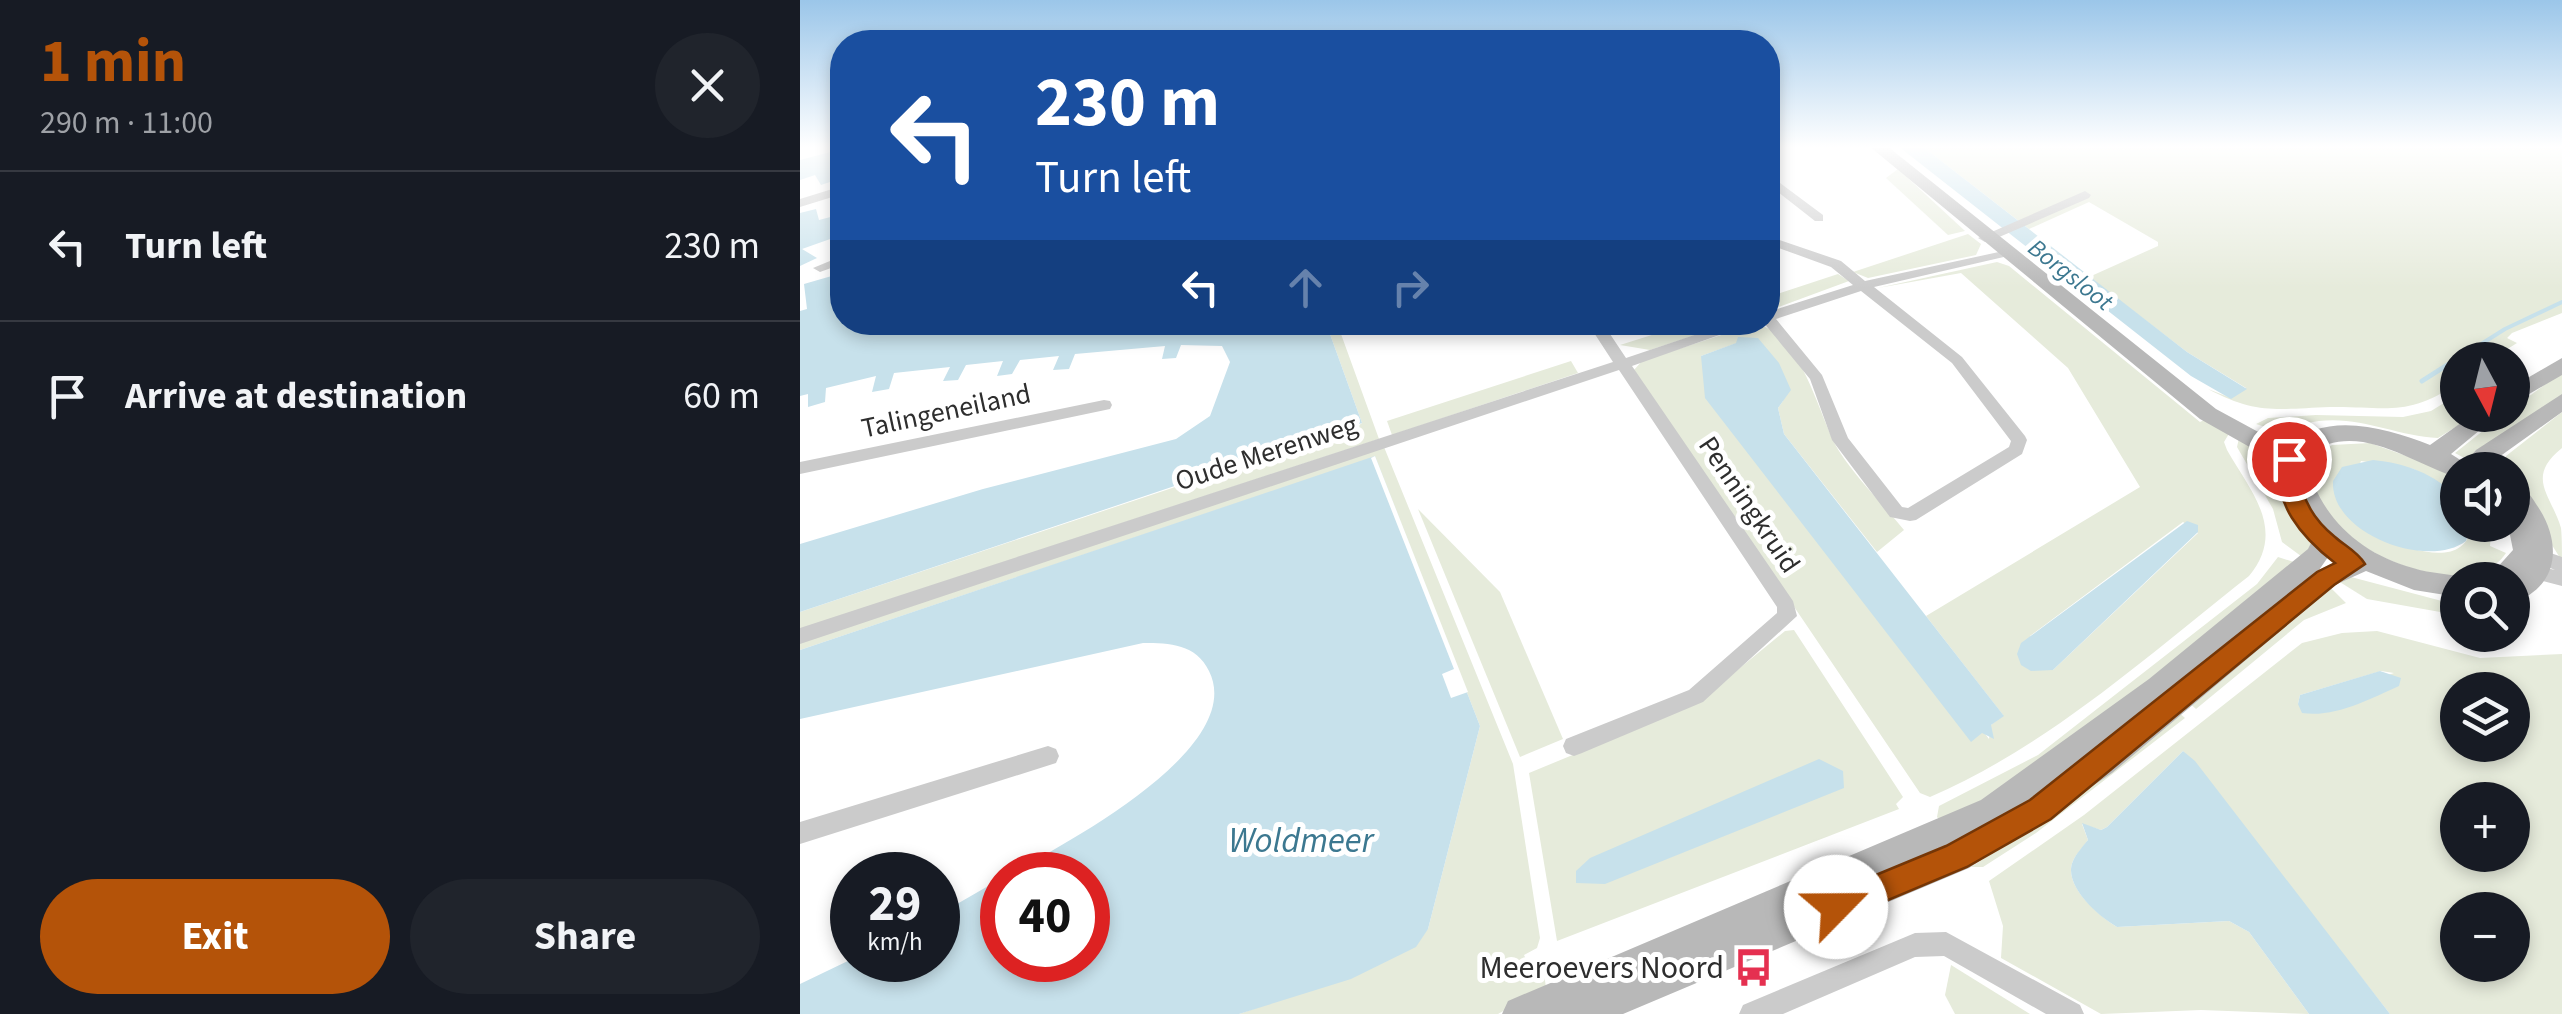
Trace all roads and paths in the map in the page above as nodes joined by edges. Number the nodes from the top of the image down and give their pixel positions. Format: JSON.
{"nodes":[{"id":1,"x":1788,"y":193,"type":"edge"},
{"id":2,"x":1933,"y":193,"type":"edge"},
{"id":3,"x":830,"y":194,"type":"edge"},
{"id":4,"x":2085,"y":195,"type":"dead end"},
{"id":5,"x":800,"y":203,"type":"edge"},
{"id":6,"x":1820,"y":218,"type":"dead end"},
{"id":7,"x":1985,"y":238,"type":"junction"},
{"id":8,"x":1780,"y":245,"type":"edge"},
{"id":9,"x":2003,"y":252,"type":"junction"},
{"id":10,"x":830,"y":264,"type":"edge"},
{"id":11,"x":820,"y":268,"type":"dead end"},
{"id":12,"x":1863,"y":285,"type":"junction"},
{"id":13,"x":1780,"y":314,"type":"edge"},
{"id":14,"x":1780,"y":333,"type":"edge"},
{"id":15,"x":1603,"y":335,"type":"edge"},
{"id":16,"x":1709,"y":335,"type":"edge"},
{"id":17,"x":1622,"y":363,"type":"junction"},
{"id":18,"x":2562,"y":365,"type":"edge"},
{"id":19,"x":2530,"y":385,"type":"edge"},
{"id":20,"x":2562,"y":402,"type":"edge"},
{"id":21,"x":1104,"y":405,"type":"dead end"},
{"id":22,"x":2465,"y":432,"type":"edge"},
{"id":23,"x":2284,"y":447,"type":"junction"},
{"id":24,"x":2437,"y":452,"type":"junction"},
{"id":25,"x":2505,"y":452,"type":"edge"},
{"id":26,"x":2440,"y":453,"type":"edge"},
{"id":27,"x":2440,"y":454,"type":"edge"},
{"id":28,"x":800,"y":468,"type":"edge"},
{"id":29,"x":2530,"y":513,"type":"edge"},
{"id":30,"x":2530,"y":539,"type":"edge"},
{"id":31,"x":2324,"y":542,"type":"junction"},
{"id":32,"x":2512,"y":542,"type":"edge"},
{"id":33,"x":2360,"y":562,"type":"junction"},
{"id":34,"x":2547,"y":565,"type":"edge"},
{"id":35,"x":2440,"y":582,"type":"edge"},
{"id":36,"x":2440,"y":594,"type":"edge"},
{"id":37,"x":800,"y":636,"type":"edge"},
{"id":38,"x":1574,"y":746,"type":"dead end"},
{"id":39,"x":1048,"y":756,"type":"dead end"},
{"id":40,"x":800,"y":833,"type":"edge"},
{"id":41,"x":1520,"y":1014,"type":"edge"},
{"id":42,"x":1579,"y":1014,"type":"edge"},
{"id":43,"x":1752,"y":1014,"type":"edge"},
{"id":44,"x":2071,"y":1014,"type":"edge"}],
"edges":[{"from":1,"to":6,"type":"street"},
{"from":2,"to":7,"type":"main road"},
{"from":3,"to":5,"type":"street"},
{"from":4,"to":7,"type":"street"},
{"from":7,"to":9,"type":"main road"},
{"from":8,"to":12,"type":"street"},
{"from":9,"to":12,"type":"street"},
{"from":9,"to":23,"type":"main road"},
{"from":10,"to":11,"type":"street"},
{"from":12,"to":13,"type":"street"},
{"from":12,"to":14,"type":"street"},
{"from":15,"to":17,"type":"street"},
{"from":16,"to":17,"type":"street","name":"Oude Merenweg"},
{"from":17,"to":37,"type":"street","name":"Oude Merenweg"},
{"from":17,"to":38,"type":"street","name":"Penningkruid"},
{"from":18,"to":19,"type":"main road"},
{"from":20,"to":25,"type":"main road"},
{"from":21,"to":28,"type":"street","name":"Talingeneiland"},
{"from":22,"to":24,"type":"main road"},
{"from":23,"to":24,"type":"main road"},
{"from":23,"to":31,"type":"main road"},
{"from":23,"to":33,"type":"main road"},
{"from":24,"to":26,"type":"main road"},
{"from":24,"to":27,"type":"main road"},
{"from":29,"to":34,"type":"main road"},
{"from":30,"to":34,"type":"main road"},
{"from":31,"to":33,"type":"main road"},
{"from":31,"to":41,"type":"main road"},
{"from":32,"to":34,"type":"main road"},
{"from":33,"to":35,"type":"main road"},
{"from":33,"to":36,"type":"main road"},
{"from":33,"to":42,"type":"main road"},
{"from":39,"to":40,"type":"street"},
{"from":43,"to":44,"type":"street"}]}
